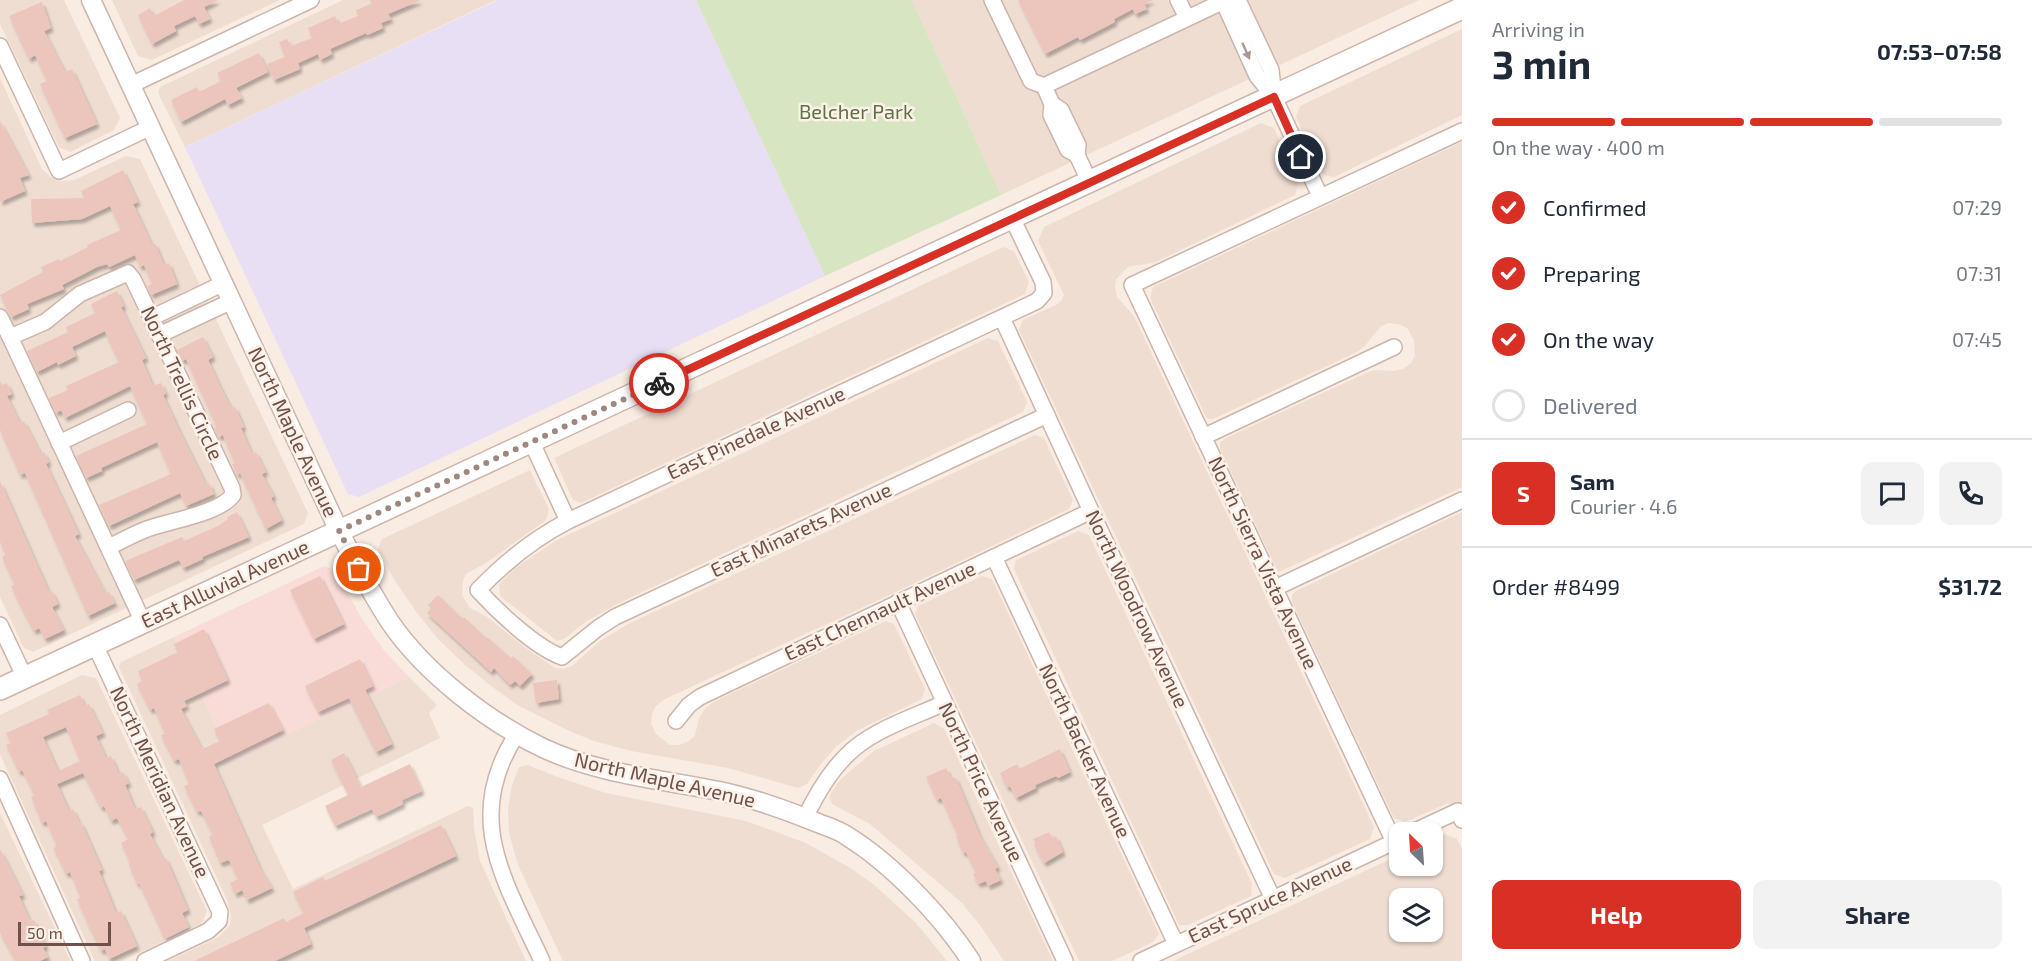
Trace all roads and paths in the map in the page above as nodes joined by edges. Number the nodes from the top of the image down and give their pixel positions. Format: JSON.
{"nodes":[{"id":1,"x":91,"y":0,"type":"edge"},
{"id":2,"x":311,"y":0,"type":"edge"},
{"id":3,"x":992,"y":0,"type":"edge"},
{"id":4,"x":1178,"y":0,"type":"edge"},
{"id":5,"x":1229,"y":0,"type":"edge"},
{"id":6,"x":1462,"y":8,"type":"edge"},
{"id":7,"x":1187,"y":18,"type":"junction"},
{"id":8,"x":0,"y":46,"type":"edge"},
{"id":9,"x":131,"y":85,"type":"junction"},
{"id":10,"x":1044,"y":86,"type":"junction"},
{"id":11,"x":1274,"y":97,"type":"junction"},
{"id":12,"x":151,"y":127,"type":"junction"},
{"id":13,"x":1462,"y":131,"type":"edge"},
{"id":14,"x":1090,"y":183,"type":"junction"},
{"id":15,"x":1320,"y":196,"type":"junction"},
{"id":16,"x":1012,"y":218,"type":"junction"},
{"id":17,"x":224,"y":283,"type":"junction"},
{"id":18,"x":232,"y":301,"type":"junction"},
{"id":19,"x":184,"y":303,"type":"junction"},
{"id":20,"x":0,"y":317,"type":"edge"},
{"id":21,"x":151,"y":318,"type":"junction"},
{"id":22,"x":1002,"y":318,"type":"junction"},
{"id":23,"x":192,"y":320,"type":"junction"},
{"id":24,"x":159,"y":335,"type":"junction"},
{"id":25,"x":10,"y":337,"type":"junction"},
{"id":26,"x":1394,"y":347,"type":"dead end"},
{"id":27,"x":128,"y":410,"type":"dead end"},
{"id":28,"x":1047,"y":415,"type":"junction"},
{"id":29,"x":1203,"y":437,"type":"junction"},
{"id":30,"x":532,"y":442,"type":"junction"},
{"id":31,"x":59,"y":443,"type":"junction"},
{"id":32,"x":1462,"y":500,"type":"edge"},
{"id":33,"x":1091,"y":511,"type":"junction"},
{"id":34,"x":568,"y":521,"type":"junction"},
{"id":35,"x":339,"y":531,"type":"junction"},
{"id":36,"x":109,"y":547,"type":"junction"},
{"id":37,"x":994,"y":557,"type":"junction"},
{"id":38,"x":1275,"y":588,"type":"junction"},
{"id":39,"x":478,"y":590,"type":"joint"},
{"id":40,"x":898,"y":602,"type":"junction"},
{"id":41,"x":143,"y":622,"type":"junction"},
{"id":42,"x":0,"y":624,"type":"edge"},
{"id":43,"x":95,"y":645,"type":"junction"},
{"id":44,"x":25,"y":678,"type":"junction"},
{"id":45,"x":0,"y":689,"type":"edge"},
{"id":46,"x":944,"y":703,"type":"junction"},
{"id":47,"x":676,"y":721,"type":"dead end"},
{"id":48,"x":517,"y":734,"type":"junction"},
{"id":49,"x":0,"y":779,"type":"edge"},
{"id":50,"x":1460,"y":816,"type":"edge"},
{"id":51,"x":806,"y":818,"type":"junction"},
{"id":52,"x":1442,"y":822,"type":"edge"},
{"id":53,"x":1389,"y":823,"type":"edge"},
{"id":54,"x":1389,"y":844,"type":"edge"},
{"id":55,"x":1273,"y":898,"type":"junction"},
{"id":56,"x":1176,"y":944,"type":"junction"},
{"id":57,"x":82,"y":961,"type":"edge"},
{"id":58,"x":145,"y":961,"type":"edge"},
{"id":59,"x":542,"y":961,"type":"edge"},
{"id":60,"x":971,"y":961,"type":"edge"},
{"id":61,"x":1065,"y":961,"type":"edge"},
{"id":62,"x":1141,"y":961,"type":"edge"}],
"edges":[{"from":1,"to":9,"type":"street","name":"North Maple Avenue"},
{"from":2,"to":9,"type":"street"},
{"from":3,"to":10,"type":"street"},
{"from":4,"to":7,"type":"street"},
{"from":5,"to":7,"type":"street"},
{"from":5,"to":11,"type":"street"},
{"from":6,"to":11,"type":"main road","name":"East Alluvial Avenue"},
{"from":7,"to":10,"type":"street"},
{"from":8,"to":12,"type":"street"},
{"from":9,"to":12,"type":"street","name":"North Maple Avenue"},
{"from":10,"to":14,"type":"street"},
{"from":11,"to":14,"type":"main road","name":"East Alluvial Avenue"},
{"from":11,"to":15,"type":"street"},
{"from":12,"to":17,"type":"street","name":"North Maple Avenue"},
{"from":13,"to":15,"type":"street"},
{"from":14,"to":16,"type":"main road","name":"East Alluvial Avenue"},
{"from":15,"to":29,"type":"street","name":"North Sierra Vista Avenue"},
{"from":16,"to":22,"type":"street","name":"East Pinedale Avenue"},
{"from":16,"to":30,"type":"main road","name":"East Alluvial Avenue"},
{"from":17,"to":18,"type":"street","name":"North Maple Avenue"},
{"from":17,"to":19,"type":"street"},
{"from":18,"to":23,"type":"street"},
{"from":18,"to":35,"type":"street","name":"North Maple Avenue"},
{"from":19,"to":21,"type":"street"},
{"from":19,"to":23,"type":"street"},
{"from":20,"to":25,"type":"street"},
{"from":21,"to":24,"type":"street","name":"North Trellis Circle"},
{"from":21,"to":25,"type":"street","name":"North Trellis Circle"},
{"from":22,"to":28,"type":"street","name":"North Woodrow Avenue"},
{"from":22,"to":34,"type":"street","name":"East Pinedale Avenue"},
{"from":23,"to":24,"type":"street"},
{"from":24,"to":36,"type":"street","name":"North Trellis Circle"},
{"from":25,"to":31,"type":"street"},
{"from":26,"to":29,"type":"street"},
{"from":27,"to":31,"type":"street"},
{"from":28,"to":33,"type":"street","name":"North Woodrow Avenue"},
{"from":28,"to":39,"type":"street","name":"East Minarets Avenue"},
{"from":29,"to":38,"type":"street","name":"North Sierra Vista Avenue"},
{"from":30,"to":34,"type":"street"},
{"from":30,"to":35,"type":"main road","name":"East Alluvial Avenue"},
{"from":31,"to":36,"type":"street"},
{"from":32,"to":38,"type":"street"},
{"from":33,"to":37,"type":"street","name":"East Chennault Avenue"},
{"from":33,"to":55,"type":"street","name":"North Woodrow Avenue"},
{"from":34,"to":39,"type":"street","name":"East Pinedale Avenue"},
{"from":35,"to":41,"type":"main road","name":"East Alluvial Avenue"},
{"from":35,"to":48,"type":"street","name":"North Maple Avenue"},
{"from":36,"to":41,"type":"street"},
{"from":37,"to":40,"type":"street","name":"East Chennault Avenue"},
{"from":37,"to":56,"type":"street","name":"North Backer Avenue"},
{"from":38,"to":53,"type":"street","name":"North Sierra Vista Avenue"},
{"from":40,"to":46,"type":"street","name":"North Price Avenue"},
{"from":40,"to":47,"type":"street","name":"East Chennault Avenue"},
{"from":41,"to":43,"type":"main road","name":"East Alluvial Avenue"},
{"from":42,"to":44,"type":"street"},
{"from":43,"to":44,"type":"main road","name":"East Alluvial Avenue"},
{"from":43,"to":58,"type":"street","name":"North Meridian Avenue"},
{"from":44,"to":45,"type":"main road","name":"East Alluvial Avenue"},
{"from":46,"to":51,"type":"street"},
{"from":46,"to":61,"type":"street","name":"North Price Avenue"},
{"from":48,"to":51,"type":"street","name":"North Maple Avenue"},
{"from":48,"to":59,"type":"street"},
{"from":49,"to":57,"type":"street"},
{"from":50,"to":52,"type":"street"},
{"from":51,"to":60,"type":"street","name":"North Maple Avenue"},
{"from":54,"to":55,"type":"street","name":"East Spruce Avenue"},
{"from":55,"to":56,"type":"street","name":"East Spruce Avenue"},
{"from":56,"to":62,"type":"street","name":"East Spruce Avenue"}]}
